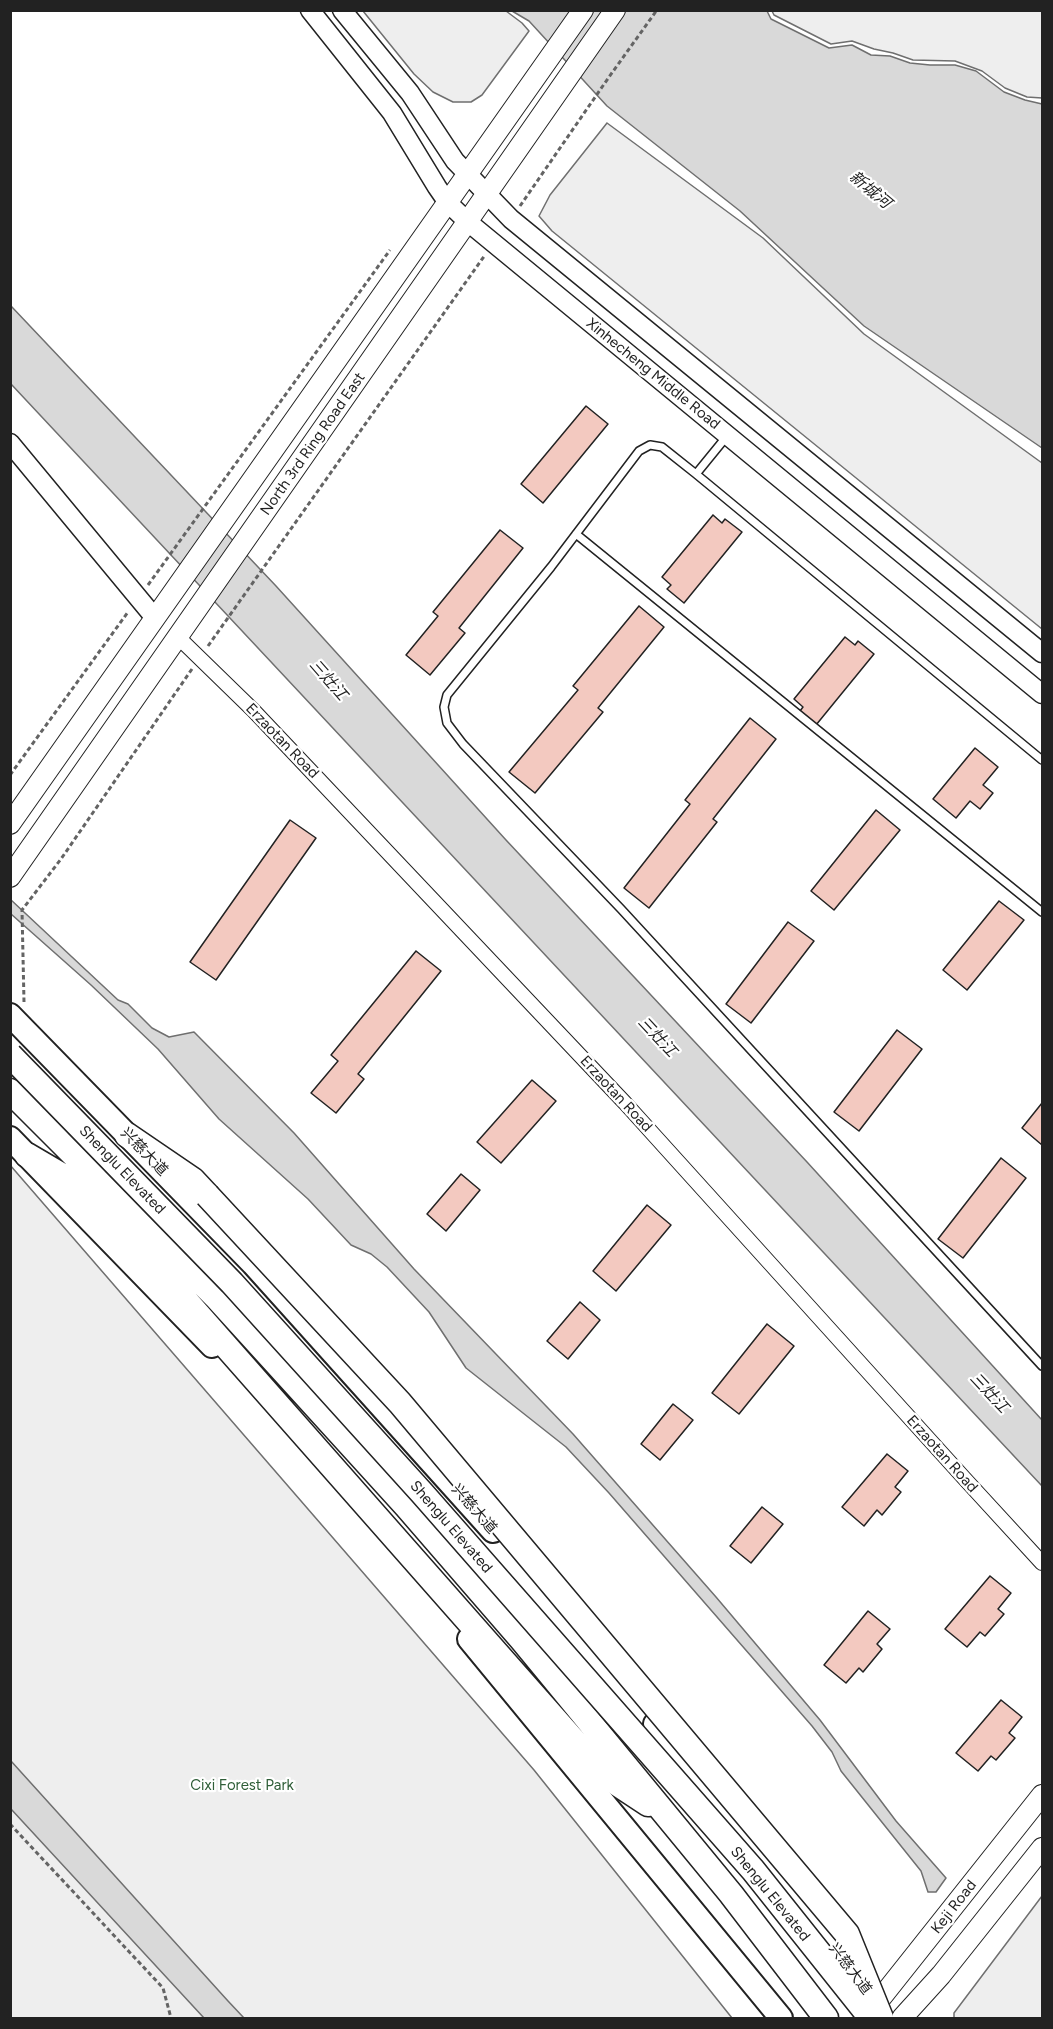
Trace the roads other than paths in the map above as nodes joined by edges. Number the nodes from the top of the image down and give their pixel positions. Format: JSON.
{"nodes":[{"id":1,"x":310,"y":10,"type":"edge"},
{"id":2,"x":342,"y":10,"type":"edge"},
{"id":3,"x":583,"y":10,"type":"edge"},
{"id":4,"x":615,"y":10,"type":"edge"},
{"id":5,"x":467,"y":176,"type":"junction"},
{"id":6,"x":487,"y":195,"type":"junction"},
{"id":7,"x":448,"y":203,"type":"junction"},
{"id":8,"x":468,"y":222,"type":"junction"},
{"id":9,"x":727,"y":436,"type":"junction"},
{"id":10,"x":10,"y":443,"type":"edge"},
{"id":11,"x":696,"y":474,"type":"junction"},
{"id":12,"x":576,"y":534,"type":"junction"},
{"id":13,"x":155,"y":618,"type":"junction"},
{"id":14,"x":178,"y":637,"type":"junction"},
{"id":15,"x":1042,"y":653,"type":"edge"},
{"id":16,"x":1042,"y":694,"type":"edge"},
{"id":17,"x":1042,"y":760,"type":"edge"},
{"id":18,"x":10,"y":824,"type":"edge"},
{"id":19,"x":10,"y":877,"type":"edge"},
{"id":20,"x":1042,"y":912,"type":"edge"},
{"id":21,"x":18,"y":1023,"type":"edge"},
{"id":22,"x":10,"y":1055,"type":"edge"},
{"id":23,"x":10,"y":1090,"type":"edge"},
{"id":24,"x":127,"y":1135,"type":"junction"},
{"id":25,"x":19,"y":1146,"type":"edge"},
{"id":26,"x":1042,"y":1366,"type":"edge"},
{"id":27,"x":1042,"y":1563,"type":"edge"},
{"id":28,"x":1042,"y":1795,"type":"edge"},
{"id":29,"x":669,"y":1818,"type":"junction"},
{"id":30,"x":1042,"y":1848,"type":"edge"},
{"id":31,"x":876,"y":2015,"type":"edge"},
{"id":32,"x":781,"y":2019,"type":"edge"},
{"id":33,"x":826,"y":2019,"type":"edge"},
{"id":34,"x":902,"y":2019,"type":"edge"}],
"edges":[{"from":1,"to":7,"type":"street","name":"Xinhecheng Middle Road"},
{"from":2,"to":5,"type":"street","name":"Xinhecheng Middle Road"},
{"from":3,"to":5,"type":"main road","name":"North 3rd Ring Road East"},
{"from":4,"to":6,"type":"main road","name":"North 3rd Ring Road East"},
{"from":5,"to":6,"type":"street","name":"Xinhecheng Middle Road"},
{"from":5,"to":7,"type":"main road","name":"North 3rd Ring Road East"},
{"from":6,"to":8,"type":"main road","name":"North 3rd Ring Road East"},
{"from":6,"to":15,"type":"street","name":"Xinhecheng Middle Road"},
{"from":7,"to":8,"type":"street","name":"Xinhecheng Middle Road"},
{"from":7,"to":13,"type":"main road","name":"North 3rd Ring Road East"},
{"from":8,"to":9,"type":"street","name":"Xinhecheng Middle Road"},
{"from":8,"to":14,"type":"main road","name":"North 3rd Ring Road East"},
{"from":9,"to":11,"type":"lane"},
{"from":9,"to":16,"type":"street","name":"Xinhecheng Middle Road"},
{"from":10,"to":13,"type":"street"},
{"from":11,"to":12,"type":"lane"},
{"from":11,"to":17,"type":"lane"},
{"from":12,"to":20,"type":"lane"},
{"from":12,"to":26,"type":"lane"},
{"from":13,"to":18,"type":"main road","name":"North 3rd Ring Road East"},
{"from":14,"to":19,"type":"main road","name":"North 3rd Ring Road East"},
{"from":14,"to":27,"type":"street","name":"Erzaotan Road"},
{"from":21,"to":24,"type":"main road","name":"兴慈大道"},
{"from":22,"to":31,"type":"highway","name":"Shenglu Elevated","bridge":true},
{"from":23,"to":29,"type":"highway","name":"Shenglu Elevated"},
{"from":24,"to":31,"type":"main road","name":"兴慈大道"},
{"from":24,"to":31,"type":"highway","bridge":true},
{"from":25,"to":29,"type":"highway"},
{"from":25,"to":32,"type":"main road"},
{"from":28,"to":31,"type":"main road","name":"Keji Road"},
{"from":29,"to":33,"type":"highway","name":"Shenglu Elevated"},
{"from":30,"to":34,"type":"main road"}]}
